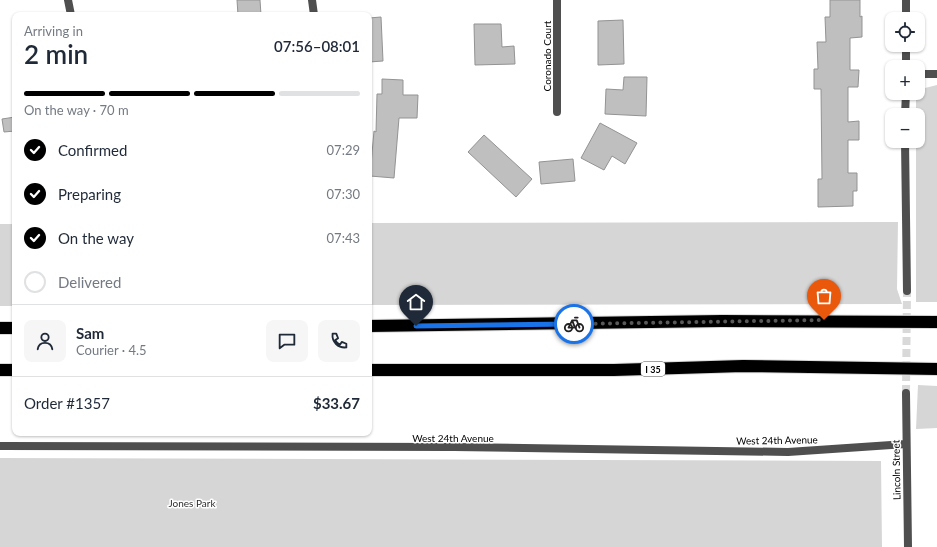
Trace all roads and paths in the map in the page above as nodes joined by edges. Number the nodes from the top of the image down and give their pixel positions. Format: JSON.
{"nodes":[{"id":1,"x":68,"y":0,"type":"edge"},
{"id":2,"x":312,"y":0,"type":"edge"},
{"id":3,"x":557,"y":0,"type":"edge"},
{"id":4,"x":906,"y":0,"type":"edge"},
{"id":5,"x":70,"y":12,"type":"edge"},
{"id":6,"x":314,"y":12,"type":"edge"},
{"id":7,"x":906,"y":12,"type":"edge"},
{"id":8,"x":925,"y":74,"type":"edge"},
{"id":9,"x":937,"y":74,"type":"edge"},
{"id":10,"x":557,"y":112,"type":"dead end"},
{"id":11,"x":905,"y":148,"type":"edge"},
{"id":12,"x":907,"y":291,"type":"tunnel mouth"},
{"id":13,"x":937,"y":322,"type":"edge"},
{"id":14,"x":372,"y":326,"type":"edge"},
{"id":15,"x":0,"y":328,"type":"edge"},
{"id":16,"x":12,"y":328,"type":"edge"},
{"id":17,"x":937,"y":369,"type":"edge"},
{"id":18,"x":0,"y":370,"type":"edge"},
{"id":19,"x":12,"y":370,"type":"edge"},
{"id":20,"x":372,"y":370,"type":"edge"},
{"id":21,"x":906,"y":393,"type":"tunnel mouth"},
{"id":22,"x":906,"y":444,"type":"junction"},
{"id":23,"x":0,"y":446,"type":"edge"},
{"id":24,"x":908,"y":547,"type":"edge"}],
"edges":[{"from":1,"to":5,"type":"street"},
{"from":2,"to":6,"type":"street"},
{"from":3,"to":10,"type":"street","name":"Coronado Court"},
{"from":4,"to":7,"type":"street"},
{"from":8,"to":9,"type":"street"},
{"from":11,"to":12,"type":"street"},
{"from":13,"to":14,"type":"highway"},
{"from":15,"to":16,"type":"highway"},
{"from":17,"to":20,"type":"highway","number":"I 35"},
{"from":18,"to":19,"type":"highway"},
{"from":21,"to":22,"type":"street","name":"Lincoln Street"},
{"from":22,"to":23,"type":"street","name":"West 24th Avenue"},
{"from":22,"to":24,"type":"street","name":"Lincoln Street"}]}
